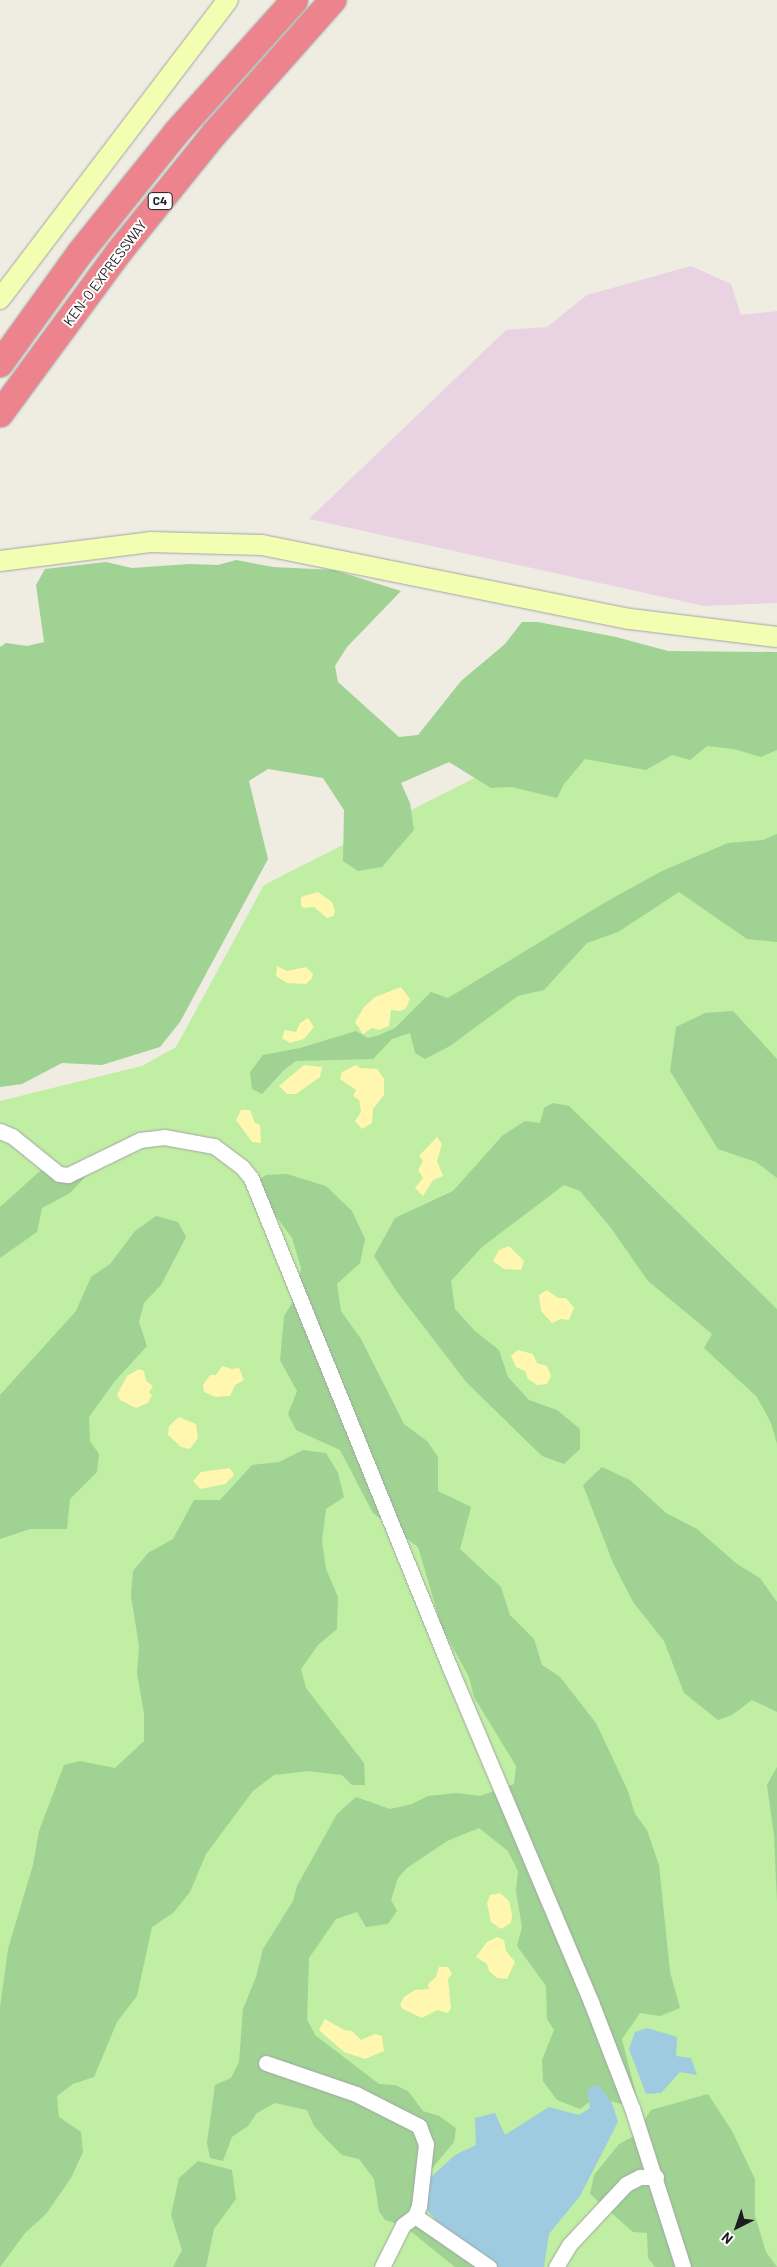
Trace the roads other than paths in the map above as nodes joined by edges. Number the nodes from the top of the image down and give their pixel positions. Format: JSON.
{"nodes":[{"id":1,"x":228,"y":0,"type":"edge"},
{"id":2,"x":295,"y":0,"type":"edge"},
{"id":3,"x":333,"y":0,"type":"edge"},
{"id":4,"x":0,"y":299,"type":"edge"},
{"id":5,"x":0,"y":364,"type":"edge"},
{"id":6,"x":0,"y":414,"type":"edge"},
{"id":7,"x":0,"y":561,"type":"edge"},
{"id":8,"x":777,"y":637,"type":"edge"},
{"id":9,"x":0,"y":1131,"type":"edge"},
{"id":10,"x":266,"y":2063,"type":"dead end"},
{"id":11,"x":656,"y":2177,"type":"junction"},
{"id":12,"x":415,"y":2216,"type":"junction"},
{"id":13,"x":382,"y":2267,"type":"edge"},
{"id":14,"x":489,"y":2267,"type":"edge"},
{"id":15,"x":556,"y":2267,"type":"edge"},
{"id":16,"x":684,"y":2267,"type":"edge"}],
"edges":[{"from":1,"to":4,"type":"street"},
{"from":2,"to":5,"type":"highway","number":"C4"},
{"from":3,"to":6,"type":"highway","name":"KEN-O EXPRESSWAY","number":"C4"},
{"from":7,"to":8,"type":"street"},
{"from":9,"to":11,"type":"street"},
{"from":10,"to":12,"type":"street"},
{"from":11,"to":15,"type":"street"},
{"from":11,"to":16,"type":"street"},
{"from":12,"to":13,"type":"street"},
{"from":12,"to":14,"type":"street"}]}
